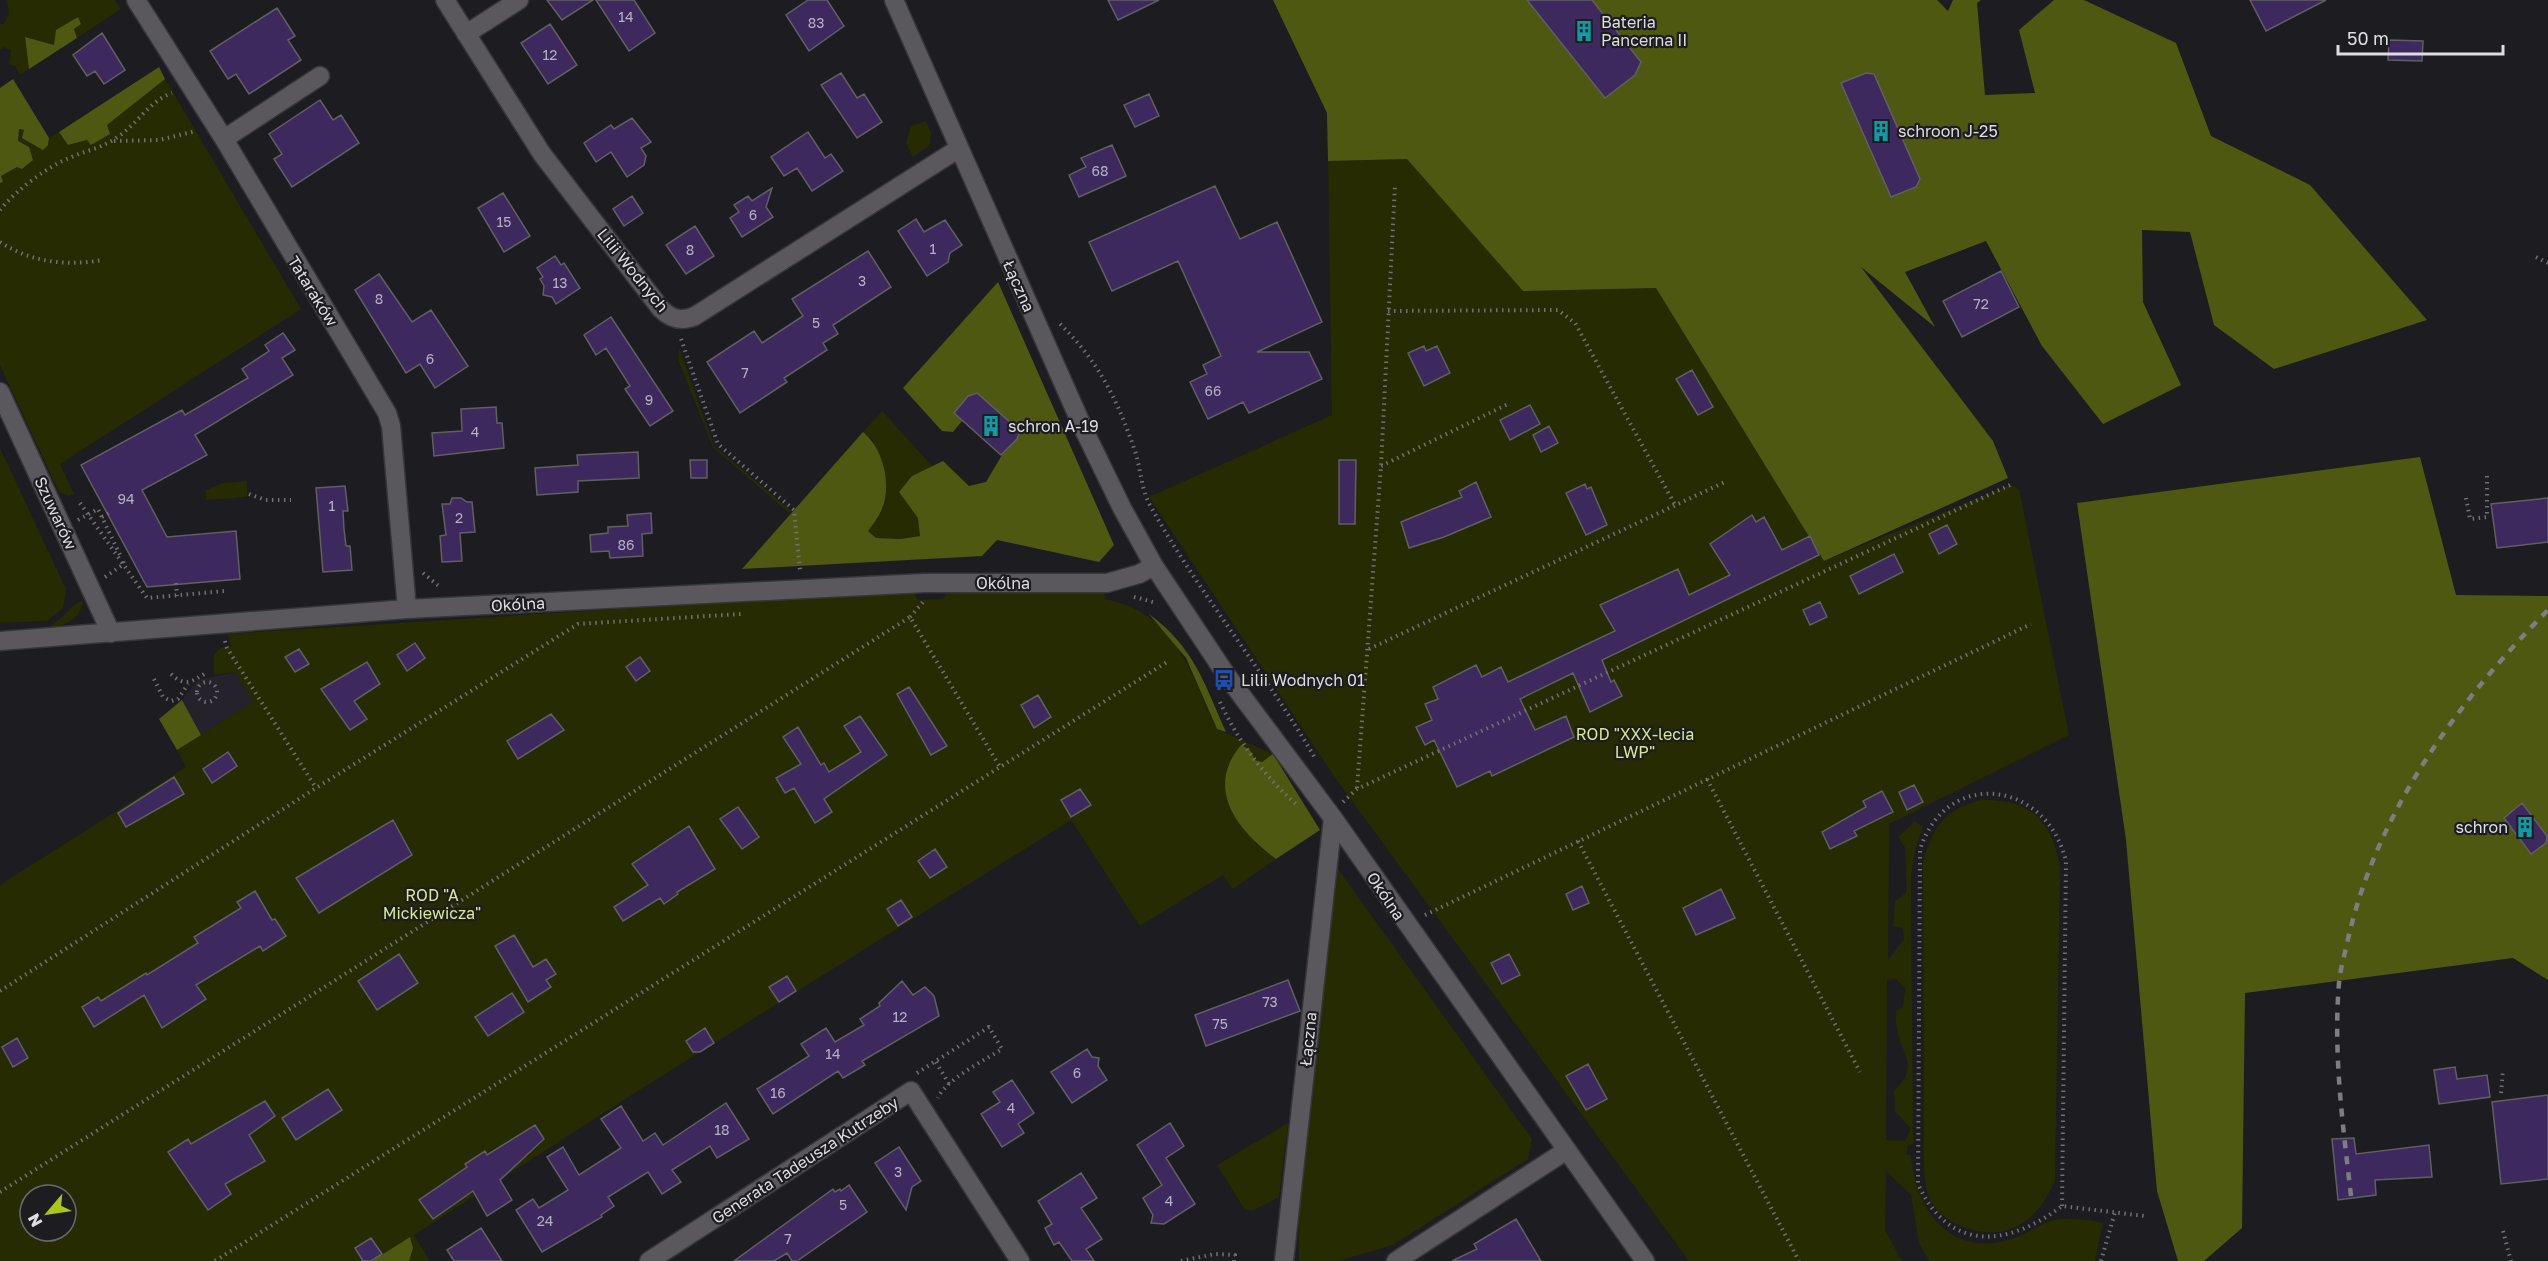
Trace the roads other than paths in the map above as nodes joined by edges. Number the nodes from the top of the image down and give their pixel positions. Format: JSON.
{"nodes":[{"id":1,"x":136,"y":0,"type":"edge"},
{"id":2,"x":445,"y":0,"type":"edge"},
{"id":3,"x":519,"y":0,"type":"edge"},
{"id":4,"x":894,"y":0,"type":"edge"},
{"id":5,"x":466,"y":34,"type":"junction"},
{"id":6,"x":321,"y":76,"type":"dead end"},
{"id":7,"x":224,"y":139,"type":"junction"},
{"id":8,"x":958,"y":149,"type":"junction"},
{"id":9,"x":0,"y":392,"type":"edge"},
{"id":10,"x":1154,"y":566,"type":"junction"},
{"id":11,"x":406,"y":609,"type":"junction"},
{"id":12,"x":111,"y":633,"type":"junction"},
{"id":13,"x":0,"y":641,"type":"edge"},
{"id":14,"x":1341,"y":814,"type":"junction"},
{"id":15,"x":1567,"y":1150,"type":"junction"},
{"id":16,"x":649,"y":1261,"type":"edge"},
{"id":17,"x":1020,"y":1261,"type":"edge"},
{"id":18,"x":1284,"y":1261,"type":"edge"},
{"id":19,"x":1396,"y":1261,"type":"edge"},
{"id":20,"x":1645,"y":1261,"type":"edge"}],
"edges":[{"from":1,"to":7,"type":"street","name":"Tataraków"},
{"from":2,"to":5,"type":"street","name":"Lilii Wodnych"},
{"from":3,"to":5,"type":"street"},
{"from":4,"to":8,"type":"street","name":"Łączna"},
{"from":5,"to":8,"type":"street","name":"Lilii Wodnych"},
{"from":6,"to":7,"type":"street"},
{"from":7,"to":11,"type":"street","name":"Tataraków"},
{"from":8,"to":10,"type":"street","name":"Łączna"},
{"from":9,"to":12,"type":"street","name":"Szuwarów"},
{"from":10,"to":11,"type":"street","name":"Okólna"},
{"from":10,"to":14,"type":"street","name":"Okólna"},
{"from":11,"to":12,"type":"street","name":"Okólna"},
{"from":12,"to":13,"type":"street","name":"Okólna"},
{"from":14,"to":15,"type":"street","name":"Okólna"},
{"from":14,"to":18,"type":"street","name":"Łączna"},
{"from":15,"to":19,"type":"street"},
{"from":15,"to":20,"type":"street","name":"Okólna"},
{"from":16,"to":17,"type":"street","name":"Generała Tadeusza Kutrzeby"}]}
